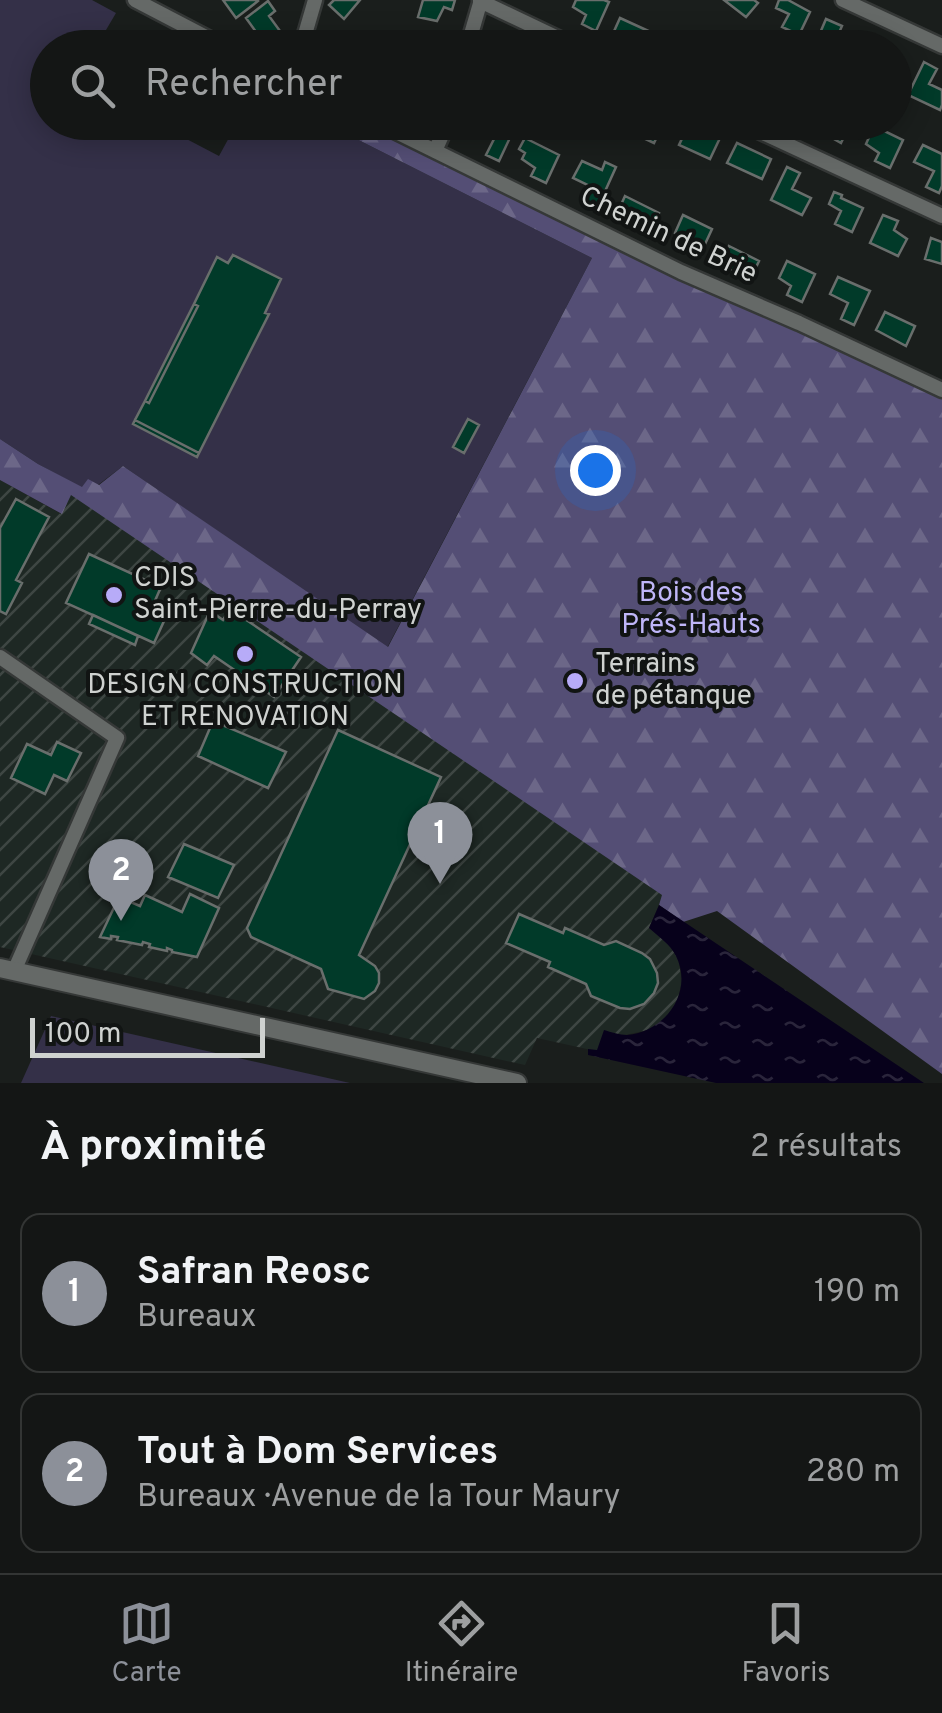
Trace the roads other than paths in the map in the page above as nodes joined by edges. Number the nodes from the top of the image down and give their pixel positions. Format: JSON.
{"nodes":[{"id":1,"x":134,"y":0,"type":"edge"},
{"id":2,"x":843,"y":0,"type":"edge"},
{"id":3,"x":481,"y":1,"type":"edge"},
{"id":4,"x":309,"y":2,"type":"edge"},
{"id":5,"x":192,"y":30,"type":"edge"},
{"id":6,"x":304,"y":30,"type":"edge"},
{"id":7,"x":472,"y":30,"type":"edge"},
{"id":8,"x":541,"y":30,"type":"edge"},
{"id":9,"x":908,"y":30,"type":"edge"},
{"id":10,"x":912,"y":32,"type":"edge"},
{"id":11,"x":942,"y":46,"type":"edge"},
{"id":12,"x":413,"y":140,"type":"edge"},
{"id":13,"x":441,"y":140,"type":"edge"},
{"id":14,"x":778,"y":140,"type":"edge"},
{"id":15,"x":436,"y":151,"type":"junction"},
{"id":16,"x":942,"y":216,"type":"edge"},
{"id":17,"x":942,"y":390,"type":"edge"},
{"id":18,"x":0,"y":657,"type":"edge"},
{"id":19,"x":7,"y":969,"type":"edge"},
{"id":20,"x":517,"y":1083,"type":"edge"}],
"edges":[{"from":1,"to":5,"type":"street"},
{"from":2,"to":9,"type":"street"},
{"from":3,"to":7,"type":"street"},
{"from":3,"to":8,"type":"street"},
{"from":4,"to":6,"type":"street"},
{"from":10,"to":11,"type":"street"},
{"from":12,"to":15,"type":"street","name":"Chemin de Brie"},
{"from":13,"to":15,"type":"street"},
{"from":14,"to":16,"type":"street"},
{"from":15,"to":17,"type":"street","name":"Chemin de Brie"},
{"from":18,"to":19,"type":"street"},
{"from":19,"to":20,"type":"street"}]}
